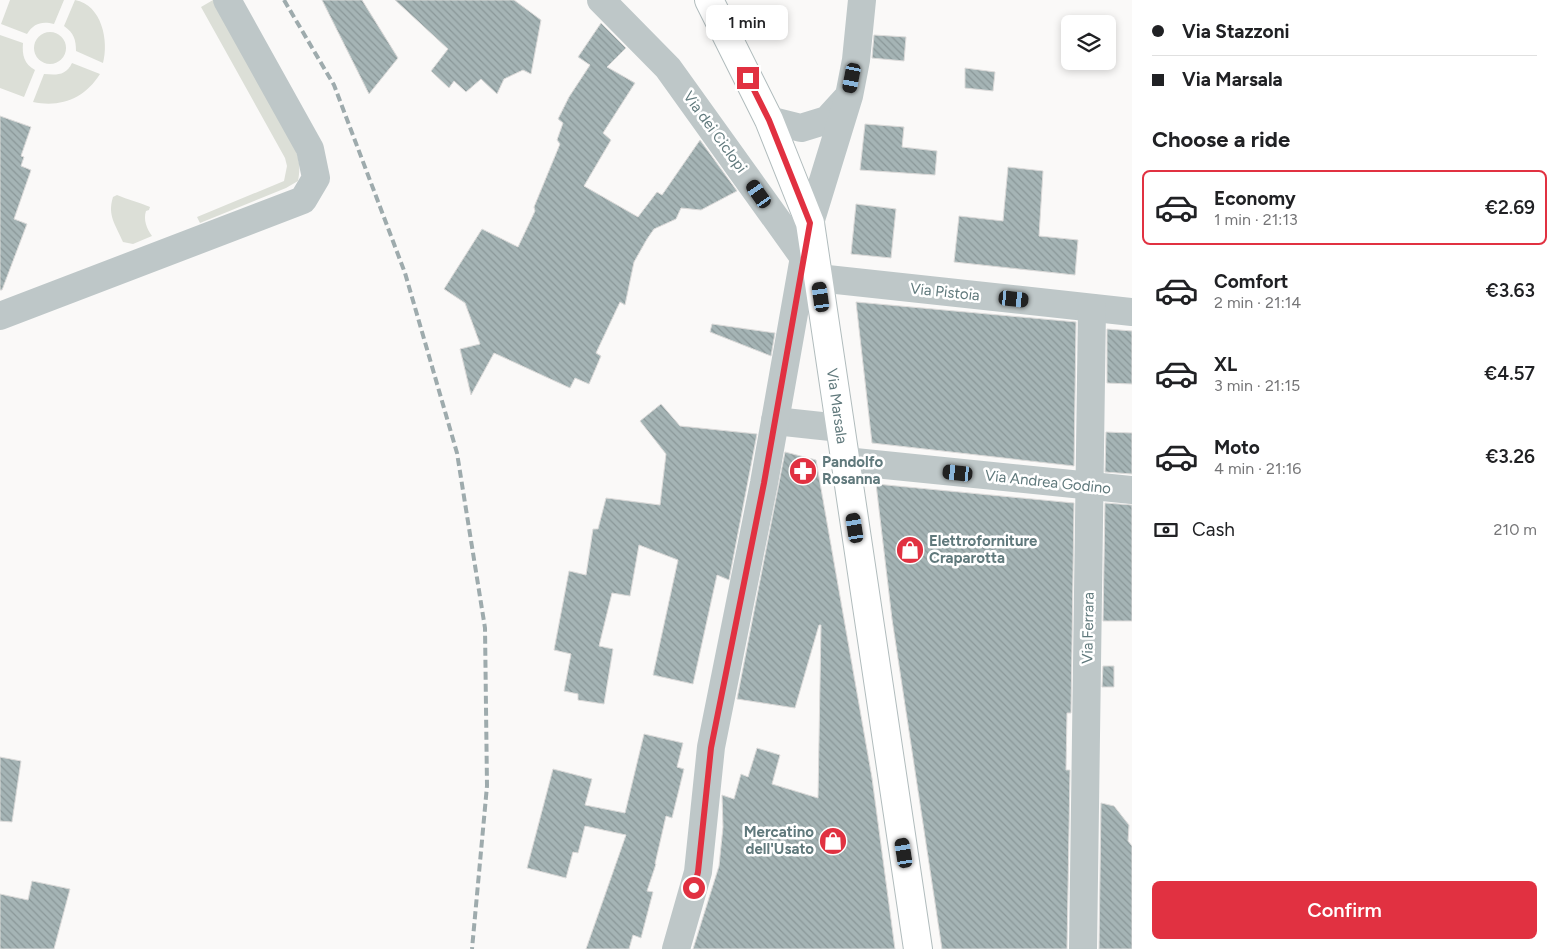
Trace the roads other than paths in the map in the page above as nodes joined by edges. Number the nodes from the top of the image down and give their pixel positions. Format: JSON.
{"nodes":[{"id":1,"x":227,"y":0,"type":"edge"},
{"id":2,"x":601,"y":0,"type":"edge"},
{"id":3,"x":709,"y":0,"type":"edge"},
{"id":4,"x":862,"y":0,"type":"edge"},
{"id":5,"x":849,"y":96,"type":"junction"},
{"id":6,"x":769,"y":120,"type":"junction"},
{"id":7,"x":810,"y":223,"type":"junction"},
{"id":8,"x":813,"y":270,"type":"junction"},
{"id":9,"x":1092,"y":308,"type":"junction"},
{"id":10,"x":1132,"y":312,"type":"edge"},
{"id":11,"x":0,"y":316,"type":"edge"},
{"id":12,"x":775,"y":420,"type":"junction"},
{"id":13,"x":840,"y":428,"type":"junction"},
{"id":14,"x":845,"y":461,"type":"junction"},
{"id":15,"x":1090,"y":486,"type":"junction"},
{"id":16,"x":1132,"y":490,"type":"edge"},
{"id":17,"x":676,"y":949,"type":"edge"},
{"id":18,"x":918,"y":949,"type":"edge"},
{"id":19,"x":1083,"y":949,"type":"edge"}],
"edges":[{"from":1,"to":11,"type":"street"},
{"from":2,"to":8,"type":"street","name":"Via dei Ciclopi"},
{"from":3,"to":6,"type":"main road","name":"Via Marsala"},
{"from":4,"to":5,"type":"street"},
{"from":5,"to":6,"type":"street"},
{"from":5,"to":7,"type":"street"},
{"from":6,"to":7,"type":"main road","name":"Via Marsala"},
{"from":7,"to":8,"type":"main road","name":"Via Marsala"},
{"from":8,"to":9,"type":"street","name":"Via Pistoia"},
{"from":8,"to":12,"type":"street"},
{"from":8,"to":13,"type":"main road","name":"Via Marsala"},
{"from":9,"to":10,"type":"street","name":"Via Pistoia"},
{"from":9,"to":15,"type":"street","name":"Via Ferrara"},
{"from":12,"to":13,"type":"street"},
{"from":12,"to":17,"type":"street"},
{"from":13,"to":14,"type":"main road","name":"Via Marsala"},
{"from":14,"to":15,"type":"street","name":"Via Andrea Godino"},
{"from":14,"to":18,"type":"main road","name":"Via Marsala"},
{"from":15,"to":16,"type":"street","name":"Via Andrea Godino"},
{"from":15,"to":19,"type":"street","name":"Via Ferrara"}]}
